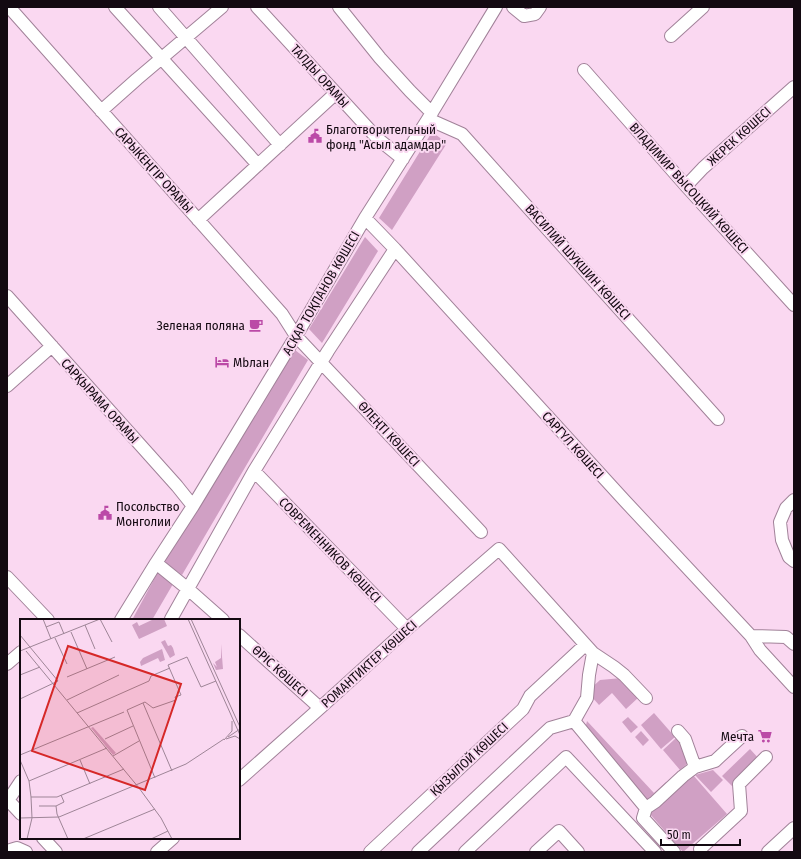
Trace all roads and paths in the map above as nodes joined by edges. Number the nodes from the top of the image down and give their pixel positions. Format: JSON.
{"nodes":[{"id":1,"x":9,"y":7,"type":"edge"},
{"id":2,"x":115,"y":7,"type":"edge"},
{"id":3,"x":159,"y":7,"type":"edge"},
{"id":4,"x":222,"y":7,"type":"edge"},
{"id":5,"x":257,"y":7,"type":"edge"},
{"id":6,"x":339,"y":7,"type":"edge"},
{"id":7,"x":496,"y":7,"type":"edge"},
{"id":8,"x":513,"y":7,"type":"edge"},
{"id":9,"x":540,"y":7,"type":"edge"},
{"id":10,"x":703,"y":7,"type":"edge"},
{"id":11,"x":671,"y":36,"type":"dead end"},
{"id":12,"x":186,"y":38,"type":"junction"},
{"id":13,"x":162,"y":59,"type":"junction"},
{"id":14,"x":584,"y":70,"type":"dead end"},
{"id":15,"x":794,"y":87,"type":"edge"},
{"id":16,"x":336,"y":93,"type":"junction"},
{"id":17,"x":101,"y":111,"type":"junction"},
{"id":18,"x":430,"y":116,"type":"junction"},
{"id":19,"x":280,"y":145,"type":"junction"},
{"id":20,"x":403,"y":159,"type":"junction"},
{"id":21,"x":258,"y":165,"type":"junction"},
{"id":22,"x":686,"y":186,"type":"junction"},
{"id":23,"x":365,"y":218,"type":"junction"},
{"id":24,"x":198,"y":220,"type":"junction"},
{"id":25,"x":395,"y":249,"type":"junction"},
{"id":26,"x":7,"y":296,"type":"edge"},
{"id":27,"x":794,"y":305,"type":"edge"},
{"id":28,"x":296,"y":336,"type":"junction"},
{"id":29,"x":52,"y":346,"type":"junction"},
{"id":30,"x":321,"y":362,"type":"junction"},
{"id":31,"x":7,"y":386,"type":"edge"},
{"id":32,"x":718,"y":419,"type":"dead end"},
{"id":33,"x":254,"y":471,"type":"junction"},
{"id":34,"x":794,"y":500,"type":"edge"},
{"id":35,"x":193,"y":506,"type":"junction"},
{"id":36,"x":482,"y":532,"type":"dead end"},
{"id":37,"x":794,"y":561,"type":"edge"},
{"id":38,"x":156,"y":563,"type":"junction"},
{"id":39,"x":7,"y":577,"type":"edge"},
{"id":40,"x":188,"y":589,"type":"junction"},
{"id":41,"x":47,"y":619,"type":"edge"},
{"id":42,"x":122,"y":619,"type":"edge"},
{"id":43,"x":171,"y":619,"type":"edge"},
{"id":44,"x":222,"y":619,"type":"edge"},
{"id":45,"x":407,"y":628,"type":"junction"},
{"id":46,"x":240,"y":635,"type":"edge"},
{"id":47,"x":750,"y":636,"type":"junction"},
{"id":48,"x":794,"y":644,"type":"edge"},
{"id":49,"x":589,"y":649,"type":"junction"},
{"id":50,"x":20,"y":653,"type":"edge"},
{"id":51,"x":7,"y":664,"type":"edge"},
{"id":52,"x":794,"y":687,"type":"edge"},
{"id":53,"x":646,"y":698,"type":"dead end"},
{"id":54,"x":320,"y":708,"type":"junction"},
{"id":55,"x":574,"y":721,"type":"junction"},
{"id":56,"x":678,"y":731,"type":"dead end"},
{"id":57,"x":742,"y":736,"type":"dead end"},
{"id":58,"x":766,"y":757,"type":"dead end"},
{"id":59,"x":694,"y":767,"type":"junction"},
{"id":60,"x":240,"y":779,"type":"edge"},
{"id":61,"x":20,"y":782,"type":"edge"},
{"id":62,"x":7,"y":800,"type":"edge"},
{"id":63,"x":646,"y":808,"type":"junction"},
{"id":64,"x":20,"y":813,"type":"edge"},
{"id":65,"x":794,"y":828,"type":"edge"},
{"id":66,"x":44,"y":839,"type":"edge"},
{"id":67,"x":172,"y":839,"type":"edge"},
{"id":68,"x":647,"y":849,"type":"edge"},
{"id":69,"x":7,"y":851,"type":"edge"},
{"id":70,"x":699,"y":851,"type":"edge"},
{"id":71,"x":26,"y":852,"type":"edge"},
{"id":72,"x":56,"y":852,"type":"edge"},
{"id":73,"x":157,"y":852,"type":"edge"},
{"id":74,"x":370,"y":852,"type":"edge"},
{"id":75,"x":418,"y":852,"type":"edge"},
{"id":76,"x":464,"y":852,"type":"edge"},
{"id":77,"x":536,"y":852,"type":"edge"},
{"id":78,"x":578,"y":852,"type":"edge"},
{"id":79,"x":674,"y":852,"type":"edge"},
{"id":80,"x":768,"y":852,"type":"edge"}],
"edges":[{"from":1,"to":17,"type":"street","name":"САРЫКЕҢГІР ОРАМЫ"},
{"from":2,"to":13,"type":"street"},
{"from":3,"to":12,"type":"street"},
{"from":4,"to":12,"type":"street"},
{"from":5,"to":16,"type":"street","name":"ТАЛДЫ ОРАМЫ"},
{"from":6,"to":18,"type":"street"},
{"from":7,"to":18,"type":"street","name":"АСҚАР ТОҚПАНОВ КӨШЕСІ"},
{"from":8,"to":9,"type":"street"},
{"from":10,"to":11,"type":"street"},
{"from":12,"to":13,"type":"street"},
{"from":12,"to":19,"type":"street"},
{"from":13,"to":17,"type":"street"},
{"from":13,"to":21,"type":"street"},
{"from":14,"to":22,"type":"street","name":"ВЛАДИМИР ВЫСОЦКИЙ КӨШЕСІ"},
{"from":15,"to":22,"type":"street","name":"ЖЕРЕК КӨШЕСІ"},
{"from":16,"to":19,"type":"street"},
{"from":16,"to":20,"type":"street","name":"ТАЛДЫ ОРАМЫ"},
{"from":17,"to":24,"type":"street","name":"САРЫКЕҢГІР ОРАМЫ"},
{"from":18,"to":20,"type":"street","name":"АСҚАР ТОҚПАНОВ КӨШЕСІ"},
{"from":18,"to":32,"type":"street","name":"ВАСИЛИЙ ШУКШИН КӨШЕСІ"},
{"from":19,"to":21,"type":"street"},
{"from":20,"to":23,"type":"street","name":"АСҚАР ТОҚПАНОВ КӨШЕСІ"},
{"from":21,"to":24,"type":"street"},
{"from":22,"to":27,"type":"street","name":"ВЛАДИМИР ВЫСОЦКИЙ КӨШЕСІ"},
{"from":23,"to":25,"type":"street","name":"САРГҮЛ КӨШЕСІ"},
{"from":23,"to":28,"type":"street","name":"АСҚАР ТОҚПАНОВ КӨШЕСІ"},
{"from":24,"to":28,"type":"street","name":"САРЫКЕҢГІР ОРАМЫ"},
{"from":25,"to":30,"type":"street"},
{"from":25,"to":47,"type":"street","name":"САРГҮЛ КӨШЕСІ"},
{"from":26,"to":29,"type":"street","name":"САРҚЫРАМА ОРАМЫ"},
{"from":28,"to":30,"type":"street","name":"ӨЛЕҢТІ КӨШЕСІ"},
{"from":28,"to":35,"type":"street","name":"АСҚАР ТОҚПАНОВ КӨШЕСІ"},
{"from":29,"to":31,"type":"street"},
{"from":29,"to":35,"type":"street","name":"САРҚЫРАМА ОРАМЫ"},
{"from":30,"to":33,"type":"street"},
{"from":30,"to":36,"type":"street","name":"ӨЛЕҢТІ КӨШЕСІ"},
{"from":33,"to":40,"type":"street"},
{"from":33,"to":45,"type":"street","name":"СОВРЕМЕННИКОВ КӨШЕСІ"},
{"from":34,"to":37,"type":"street"},
{"from":35,"to":38,"type":"street","name":"АСҚАР ТОҚПАНОВ КӨШЕСІ"},
{"from":38,"to":40,"type":"street"},
{"from":38,"to":42,"type":"street","name":"АСҚАР ТОҚПАНОВ КӨШЕСІ"},
{"from":39,"to":41,"type":"street"},
{"from":40,"to":43,"type":"street"},
{"from":40,"to":44,"type":"street"},
{"from":45,"to":49,"type":"street","name":"РОМАНТИКТЕР КӨШЕСІ"},
{"from":45,"to":54,"type":"street","name":"РОМАНТИКТЕР КӨШЕСІ"},
{"from":46,"to":54,"type":"street","name":"ӨРІС КӨШЕСІ"},
{"from":47,"to":48,"type":"street"},
{"from":47,"to":52,"type":"street","name":"САРГҮЛ КӨШЕСІ"},
{"from":49,"to":53,"type":"street"},
{"from":49,"to":55,"type":"street"},
{"from":49,"to":74,"type":"street","name":"ҚЫЗЫЛОЙ КӨШЕСІ"},
{"from":50,"to":51,"type":"street"},
{"from":54,"to":60,"type":"street","name":"РОМАНТИКТЕР КӨШЕСІ"},
{"from":55,"to":63,"type":"street"},
{"from":55,"to":75,"type":"street"},
{"from":56,"to":59,"type":"street"},
{"from":57,"to":59,"type":"street"},
{"from":58,"to":70,"type":"street"},
{"from":59,"to":63,"type":"street"},
{"from":61,"to":62,"type":"street"},
{"from":62,"to":64,"type":"street"},
{"from":63,"to":79,"type":"street"},
{"from":65,"to":80,"type":"street"},
{"from":66,"to":72,"type":"street"},
{"from":67,"to":73,"type":"street"},
{"from":68,"to":76,"type":"street"},
{"from":69,"to":71,"type":"street"},
{"from":77,"to":78,"type":"street"}]}
